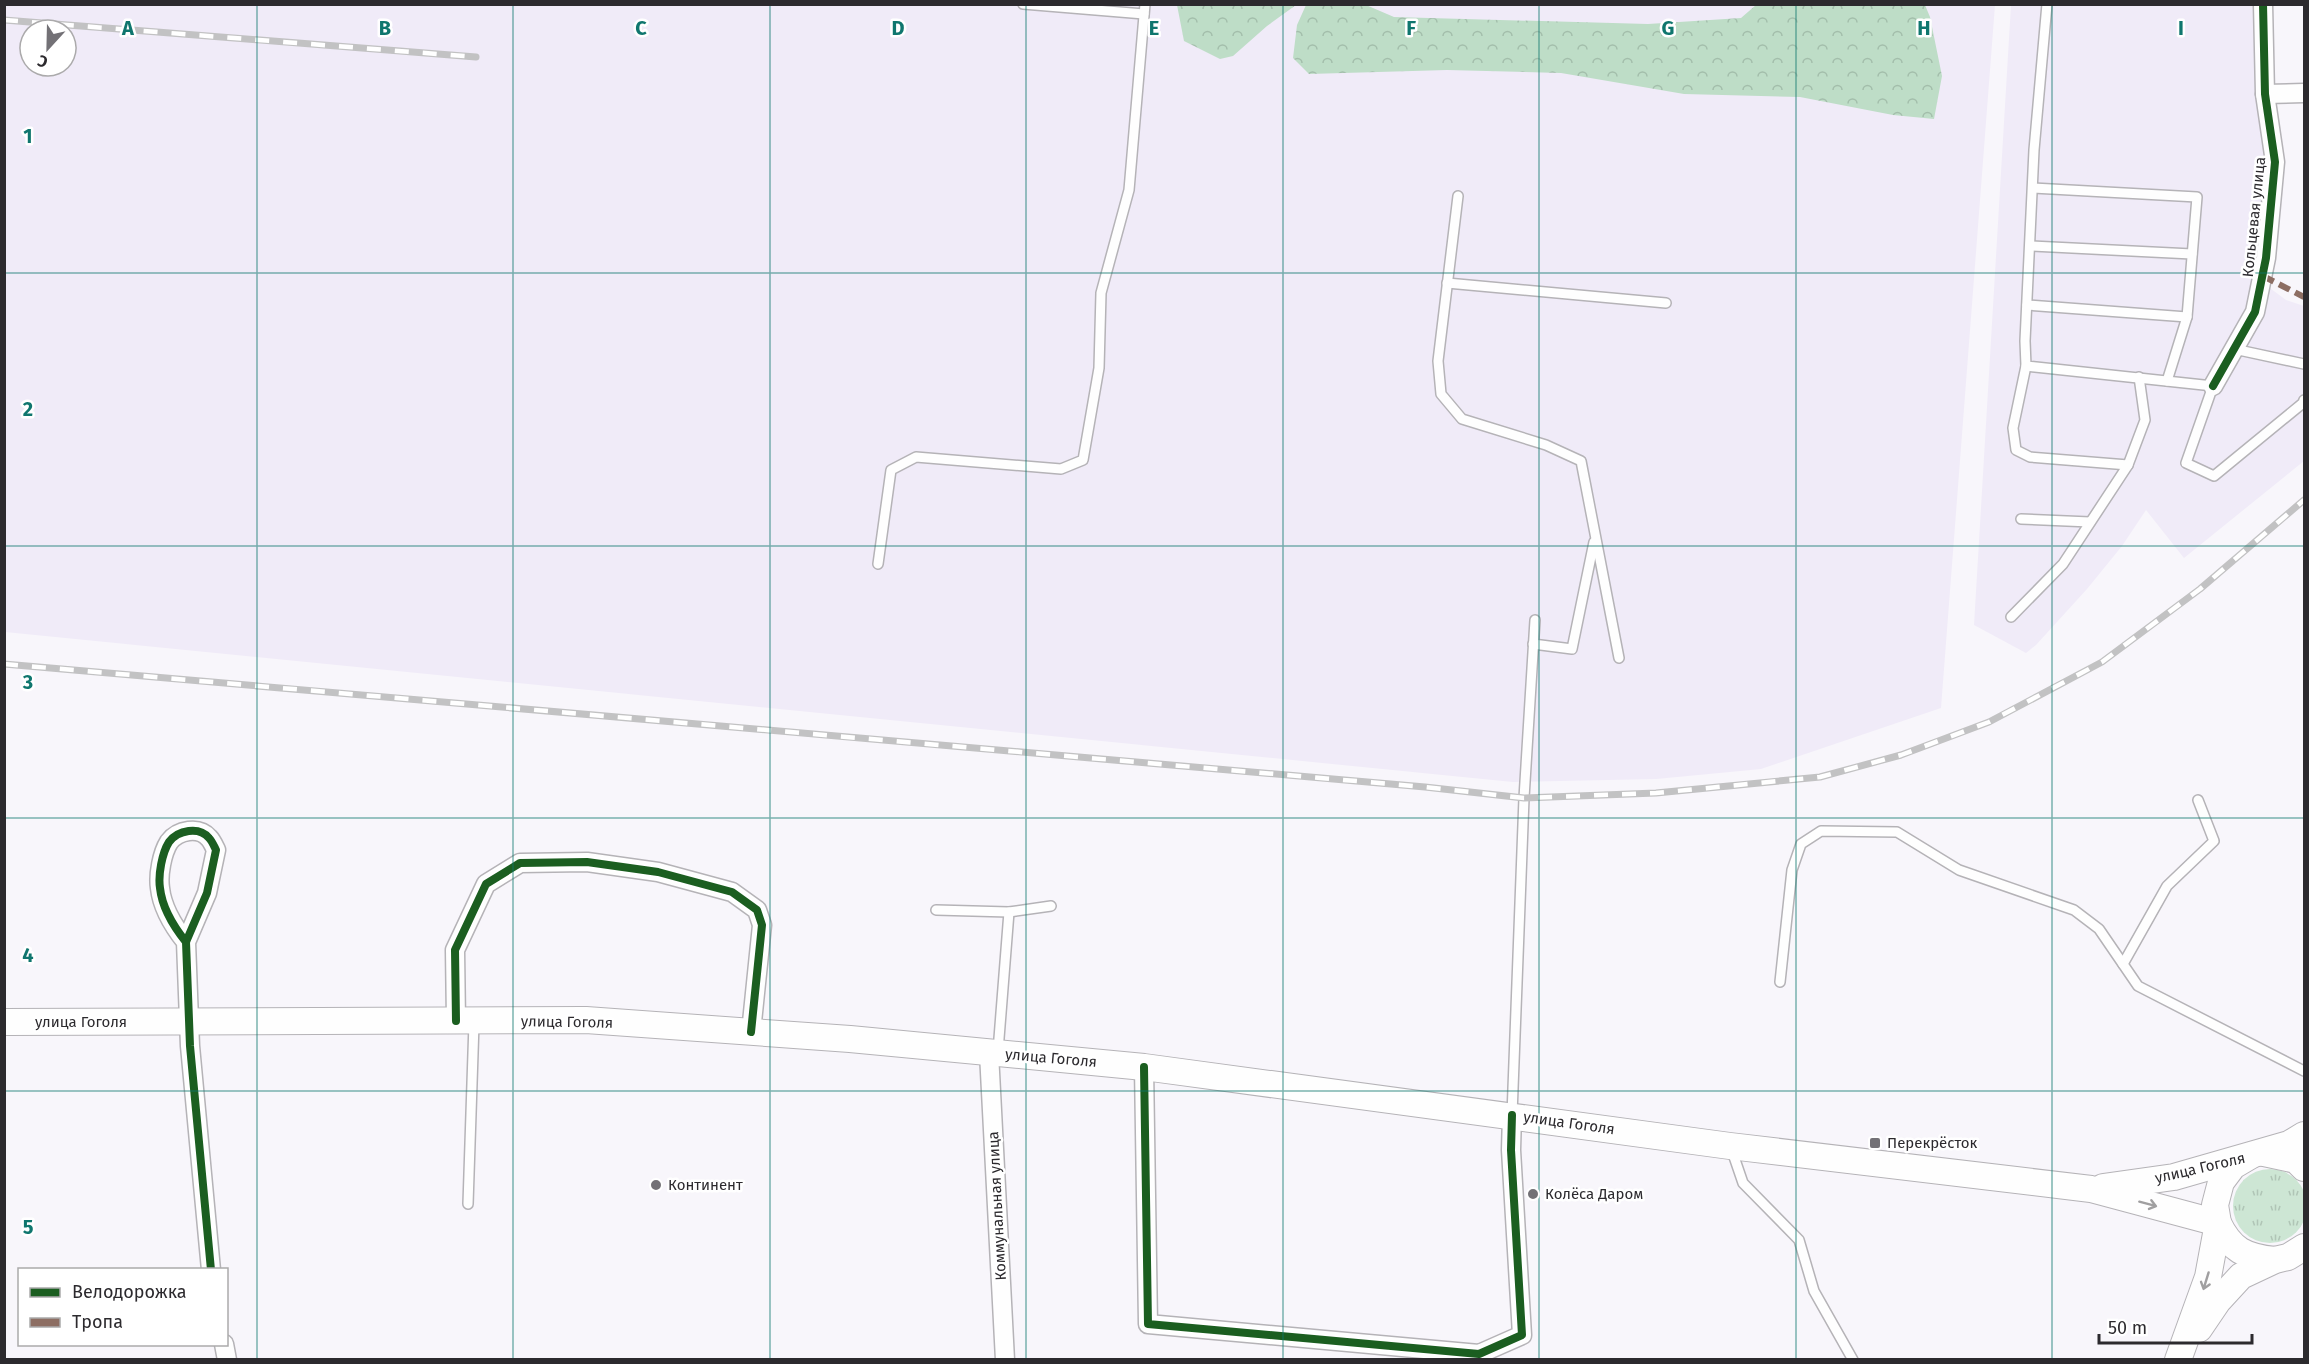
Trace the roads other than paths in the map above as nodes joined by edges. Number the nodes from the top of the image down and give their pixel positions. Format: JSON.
{"nodes":[{"id":1,"x":1023,"y":4,"type":"edge"},
{"id":2,"x":2047,"y":4,"type":"edge"},
{"id":3,"x":2263,"y":4,"type":"edge"},
{"id":4,"x":1144,"y":9,"type":"edge"},
{"id":5,"x":2304,"y":93,"type":"edge"},
{"id":6,"x":2265,"y":94,"type":"junction"},
{"id":7,"x":2033,"y":188,"type":"junction"},
{"id":8,"x":1458,"y":196,"type":"dead end"},
{"id":9,"x":2031,"y":246,"type":"junction"},
{"id":10,"x":2192,"y":254,"type":"junction"},
{"id":11,"x":1447,"y":283,"type":"junction"},
{"id":12,"x":1666,"y":303,"type":"dead end"},
{"id":13,"x":2027,"y":305,"type":"junction"},
{"id":14,"x":2187,"y":317,"type":"junction"},
{"id":15,"x":2234,"y":349,"type":"junction"},
{"id":16,"x":2304,"y":364,"type":"edge"},
{"id":17,"x":2026,"y":366,"type":"junction"},
{"id":18,"x":2139,"y":377,"type":"junction"},
{"id":19,"x":2167,"y":381,"type":"junction"},
{"id":20,"x":2214,"y":386,"type":"junction"},
{"id":21,"x":2304,"y":400,"type":"edge"},
{"id":22,"x":2128,"y":465,"type":"junction"},
{"id":23,"x":2021,"y":519,"type":"dead end"},
{"id":24,"x":2090,"y":522,"type":"junction"},
{"id":25,"x":1596,"y":536,"type":"junction"},
{"id":26,"x":878,"y":564,"type":"dead end"},
{"id":27,"x":2012,"y":616,"type":"dead end"},
{"id":28,"x":1535,"y":620,"type":"dead end"},
{"id":29,"x":1533,"y":644,"type":"junction"},
{"id":30,"x":1619,"y":658,"type":"dead end"},
{"id":31,"x":2198,"y":800,"type":"dead end"},
{"id":32,"x":1051,"y":906,"type":"dead end"},
{"id":33,"x":936,"y":910,"type":"dead end"},
{"id":34,"x":1009,"y":912,"type":"junction"},
{"id":35,"x":186,"y":942,"type":"junction"},
{"id":36,"x":2123,"y":964,"type":"junction"},
{"id":37,"x":1780,"y":982,"type":"dead end"},
{"id":38,"x":465,"y":1021,"type":"junction"},
{"id":39,"x":4,"y":1022,"type":"edge"},
{"id":40,"x":188,"y":1022,"type":"junction"},
{"id":41,"x":752,"y":1032,"type":"junction"},
{"id":42,"x":993,"y":1053,"type":"junction"},
{"id":43,"x":1144,"y":1067,"type":"junction"},
{"id":44,"x":2304,"y":1071,"type":"edge"},
{"id":45,"x":1512,"y":1115,"type":"junction"},
{"id":46,"x":2304,"y":1135,"type":"edge"},
{"id":47,"x":1730,"y":1146,"type":"junction"},
{"id":48,"x":2256,"y":1154,"type":"junction"},
{"id":49,"x":2304,"y":1168,"type":"edge"},
{"id":50,"x":2091,"y":1189,"type":"junction"},
{"id":51,"x":468,"y":1204,"type":"dead end"},
{"id":52,"x":2218,"y":1223,"type":"junction"},
{"id":53,"x":2296,"y":1252,"type":"edge"},
{"id":54,"x":211,"y":1268,"type":"edge"},
{"id":55,"x":1005,"y":1359,"type":"edge"},
{"id":56,"x":1853,"y":1359,"type":"edge"},
{"id":57,"x":2178,"y":1359,"type":"edge"}],
"edges":[{"from":1,"to":4,"type":"lane"},
{"from":2,"to":7,"type":"lane"},
{"from":3,"to":6,"type":"street","name":"Кольцевая улица"},
{"from":4,"to":26,"type":"lane"},
{"from":5,"to":6,"type":"street"},
{"from":6,"to":15,"type":"street","name":"Кольцевая улица"},
{"from":7,"to":9,"type":"lane"},
{"from":7,"to":10,"type":"lane"},
{"from":8,"to":11,"type":"lane"},
{"from":9,"to":10,"type":"lane"},
{"from":9,"to":13,"type":"lane"},
{"from":10,"to":14,"type":"lane"},
{"from":11,"to":12,"type":"lane"},
{"from":11,"to":25,"type":"lane"},
{"from":13,"to":14,"type":"lane"},
{"from":13,"to":17,"type":"lane"},
{"from":14,"to":19,"type":"lane"},
{"from":15,"to":16,"type":"lane"},
{"from":15,"to":20,"type":"street","name":"Кольцевая улица"},
{"from":17,"to":18,"type":"lane"},
{"from":17,"to":22,"type":"lane"},
{"from":18,"to":19,"type":"lane"},
{"from":18,"to":22,"type":"lane"},
{"from":19,"to":20,"type":"lane"},
{"from":20,"to":21,"type":"lane"},
{"from":22,"to":24,"type":"lane"},
{"from":23,"to":24,"type":"lane"},
{"from":24,"to":27,"type":"lane"},
{"from":25,"to":29,"type":"lane"},
{"from":25,"to":30,"type":"lane"},
{"from":28,"to":29,"type":"lane"},
{"from":29,"to":45,"type":"lane"},
{"from":31,"to":36,"type":"lane"},
{"from":32,"to":34,"type":"lane"},
{"from":33,"to":34,"type":"lane"},
{"from":34,"to":42,"type":"lane"},
{"from":35,"to":35,"type":"street"},
{"from":35,"to":40,"type":"street"},
{"from":36,"to":37,"type":"lane"},
{"from":36,"to":44,"type":"lane"},
{"from":38,"to":40,"type":"main road","name":"улица Гоголя"},
{"from":38,"to":41,"type":"main road","name":"улица Гоголя"},
{"from":38,"to":41,"type":"street"},
{"from":38,"to":51,"type":"lane"},
{"from":39,"to":40,"type":"main road","name":"улица Гоголя"},
{"from":40,"to":54,"type":"street"},
{"from":41,"to":42,"type":"main road","name":"улица Гоголя"},
{"from":42,"to":43,"type":"main road","name":"улица Гоголя"},
{"from":42,"to":55,"type":"street","name":"Коммунальная улица"},
{"from":43,"to":45,"type":"main road","name":"улица Гоголя"},
{"from":43,"to":45,"type":"street"},
{"from":45,"to":47,"type":"main road","name":"улица Гоголя"},
{"from":46,"to":48,"type":"main road"},
{"from":47,"to":50,"type":"main road","name":"улица Гоголя"},
{"from":47,"to":56,"type":"lane"},
{"from":48,"to":49,"type":"main road","name":"улица Гоголя"},
{"from":48,"to":50,"type":"main road","name":"улица Гоголя"},
{"from":48,"to":52,"type":"main road"},
{"from":50,"to":52,"type":"main road","name":"улица Гоголя","one_way":true},
{"from":52,"to":53,"type":"main road"},
{"from":52,"to":57,"type":"main road","one_way":true},
{"from":53,"to":57,"type":"main road"}]}
